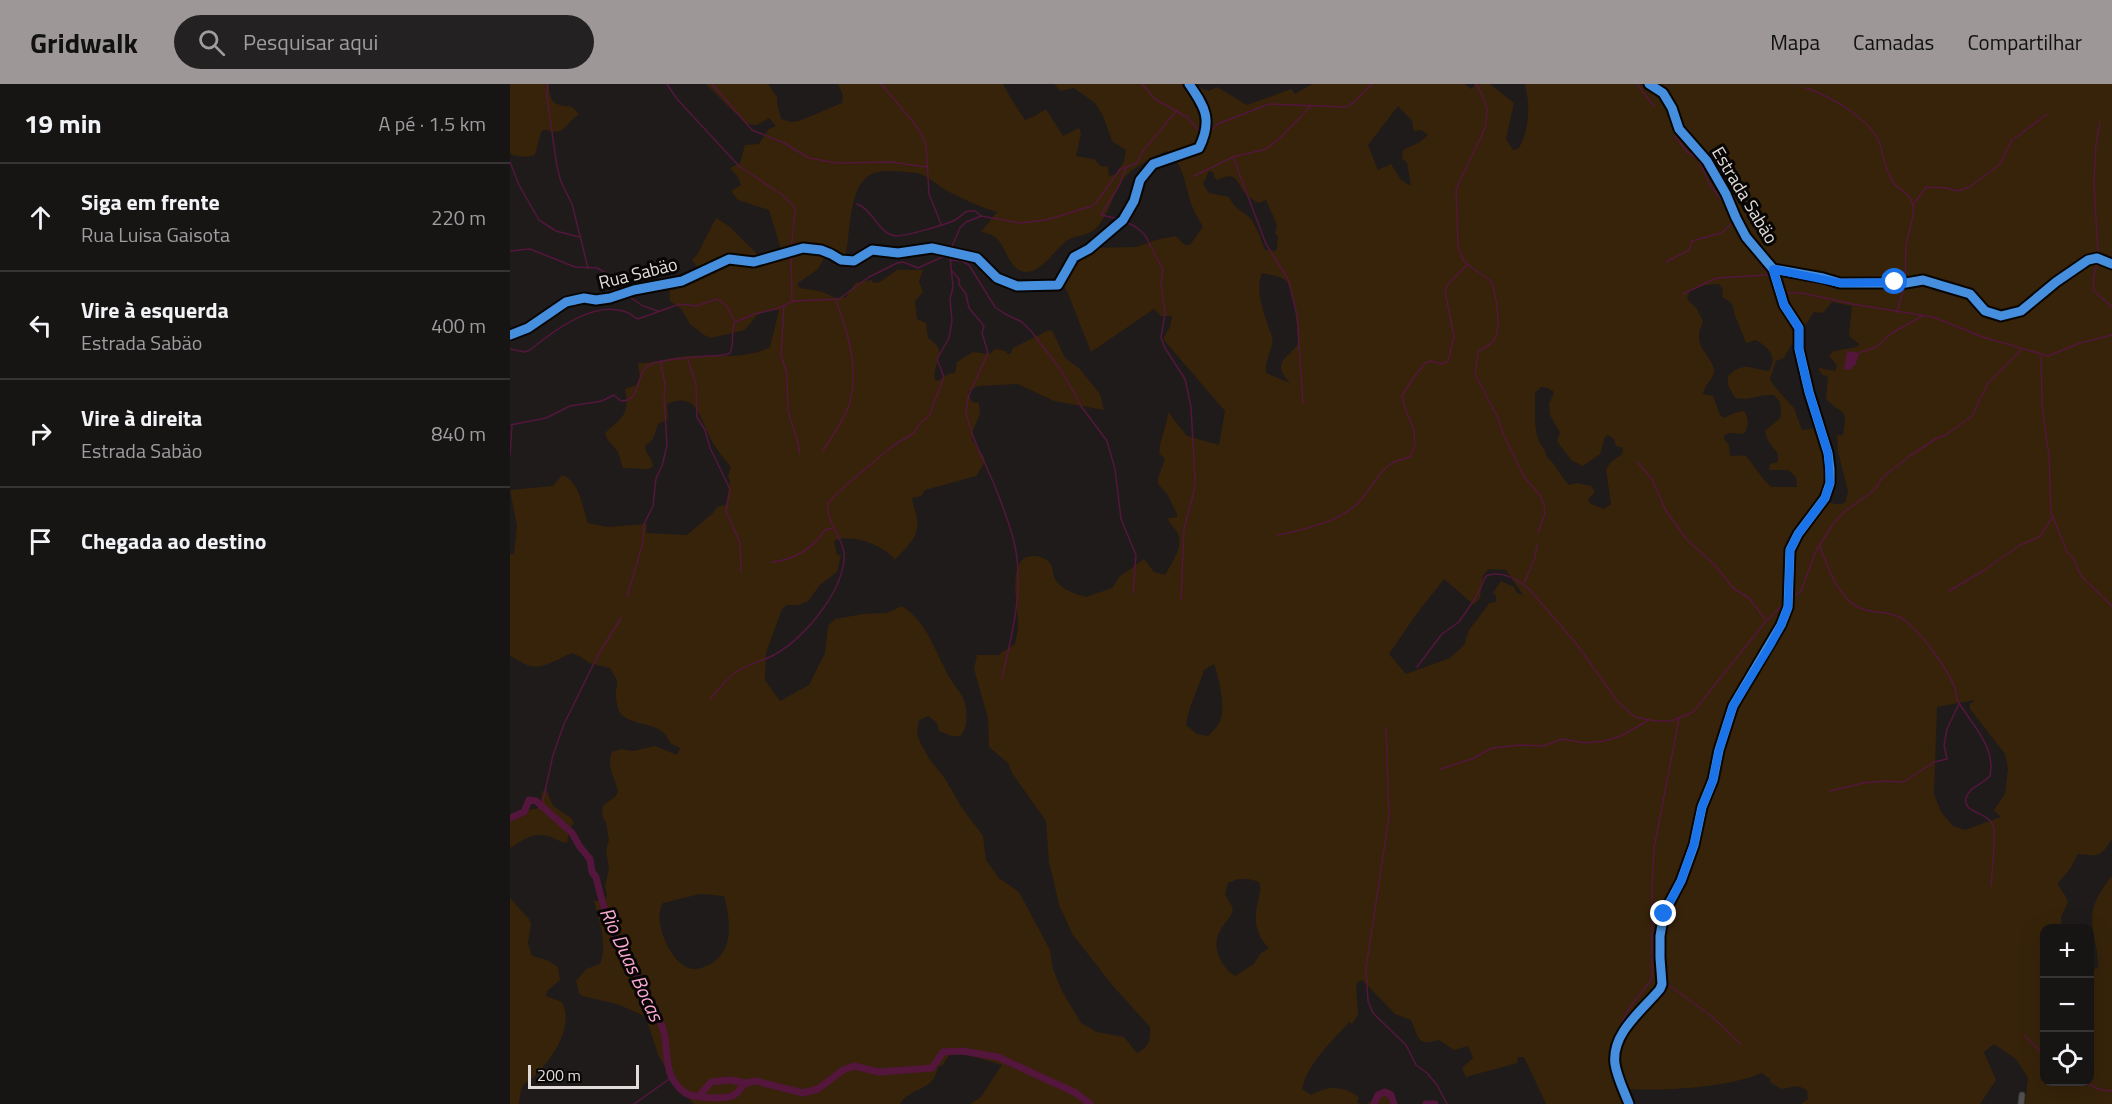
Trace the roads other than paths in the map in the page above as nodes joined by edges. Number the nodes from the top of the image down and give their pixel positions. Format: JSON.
{"nodes":[{"id":1,"x":1189,"y":84,"type":"edge"},
{"id":2,"x":1649,"y":84,"type":"edge"},
{"id":3,"x":2112,"y":264,"type":"edge"},
{"id":4,"x":1773,"y":269,"type":"junction"},
{"id":5,"x":510,"y":335,"type":"edge"},
{"id":6,"x":2022,"y":1095,"type":"dead end"},
{"id":7,"x":1629,"y":1104,"type":"edge"},
{"id":8,"x":2021,"y":1104,"type":"edge"}],
"edges":[{"from":1,"to":5,"type":"street","name":"Rua Sabäo"},
{"from":2,"to":4,"type":"street","name":"Estrada Sabäo"},
{"from":3,"to":4,"type":"street"},
{"from":4,"to":7,"type":"street","name":"Estrada Sabäo"},
{"from":6,"to":8,"type":"street"}]}
